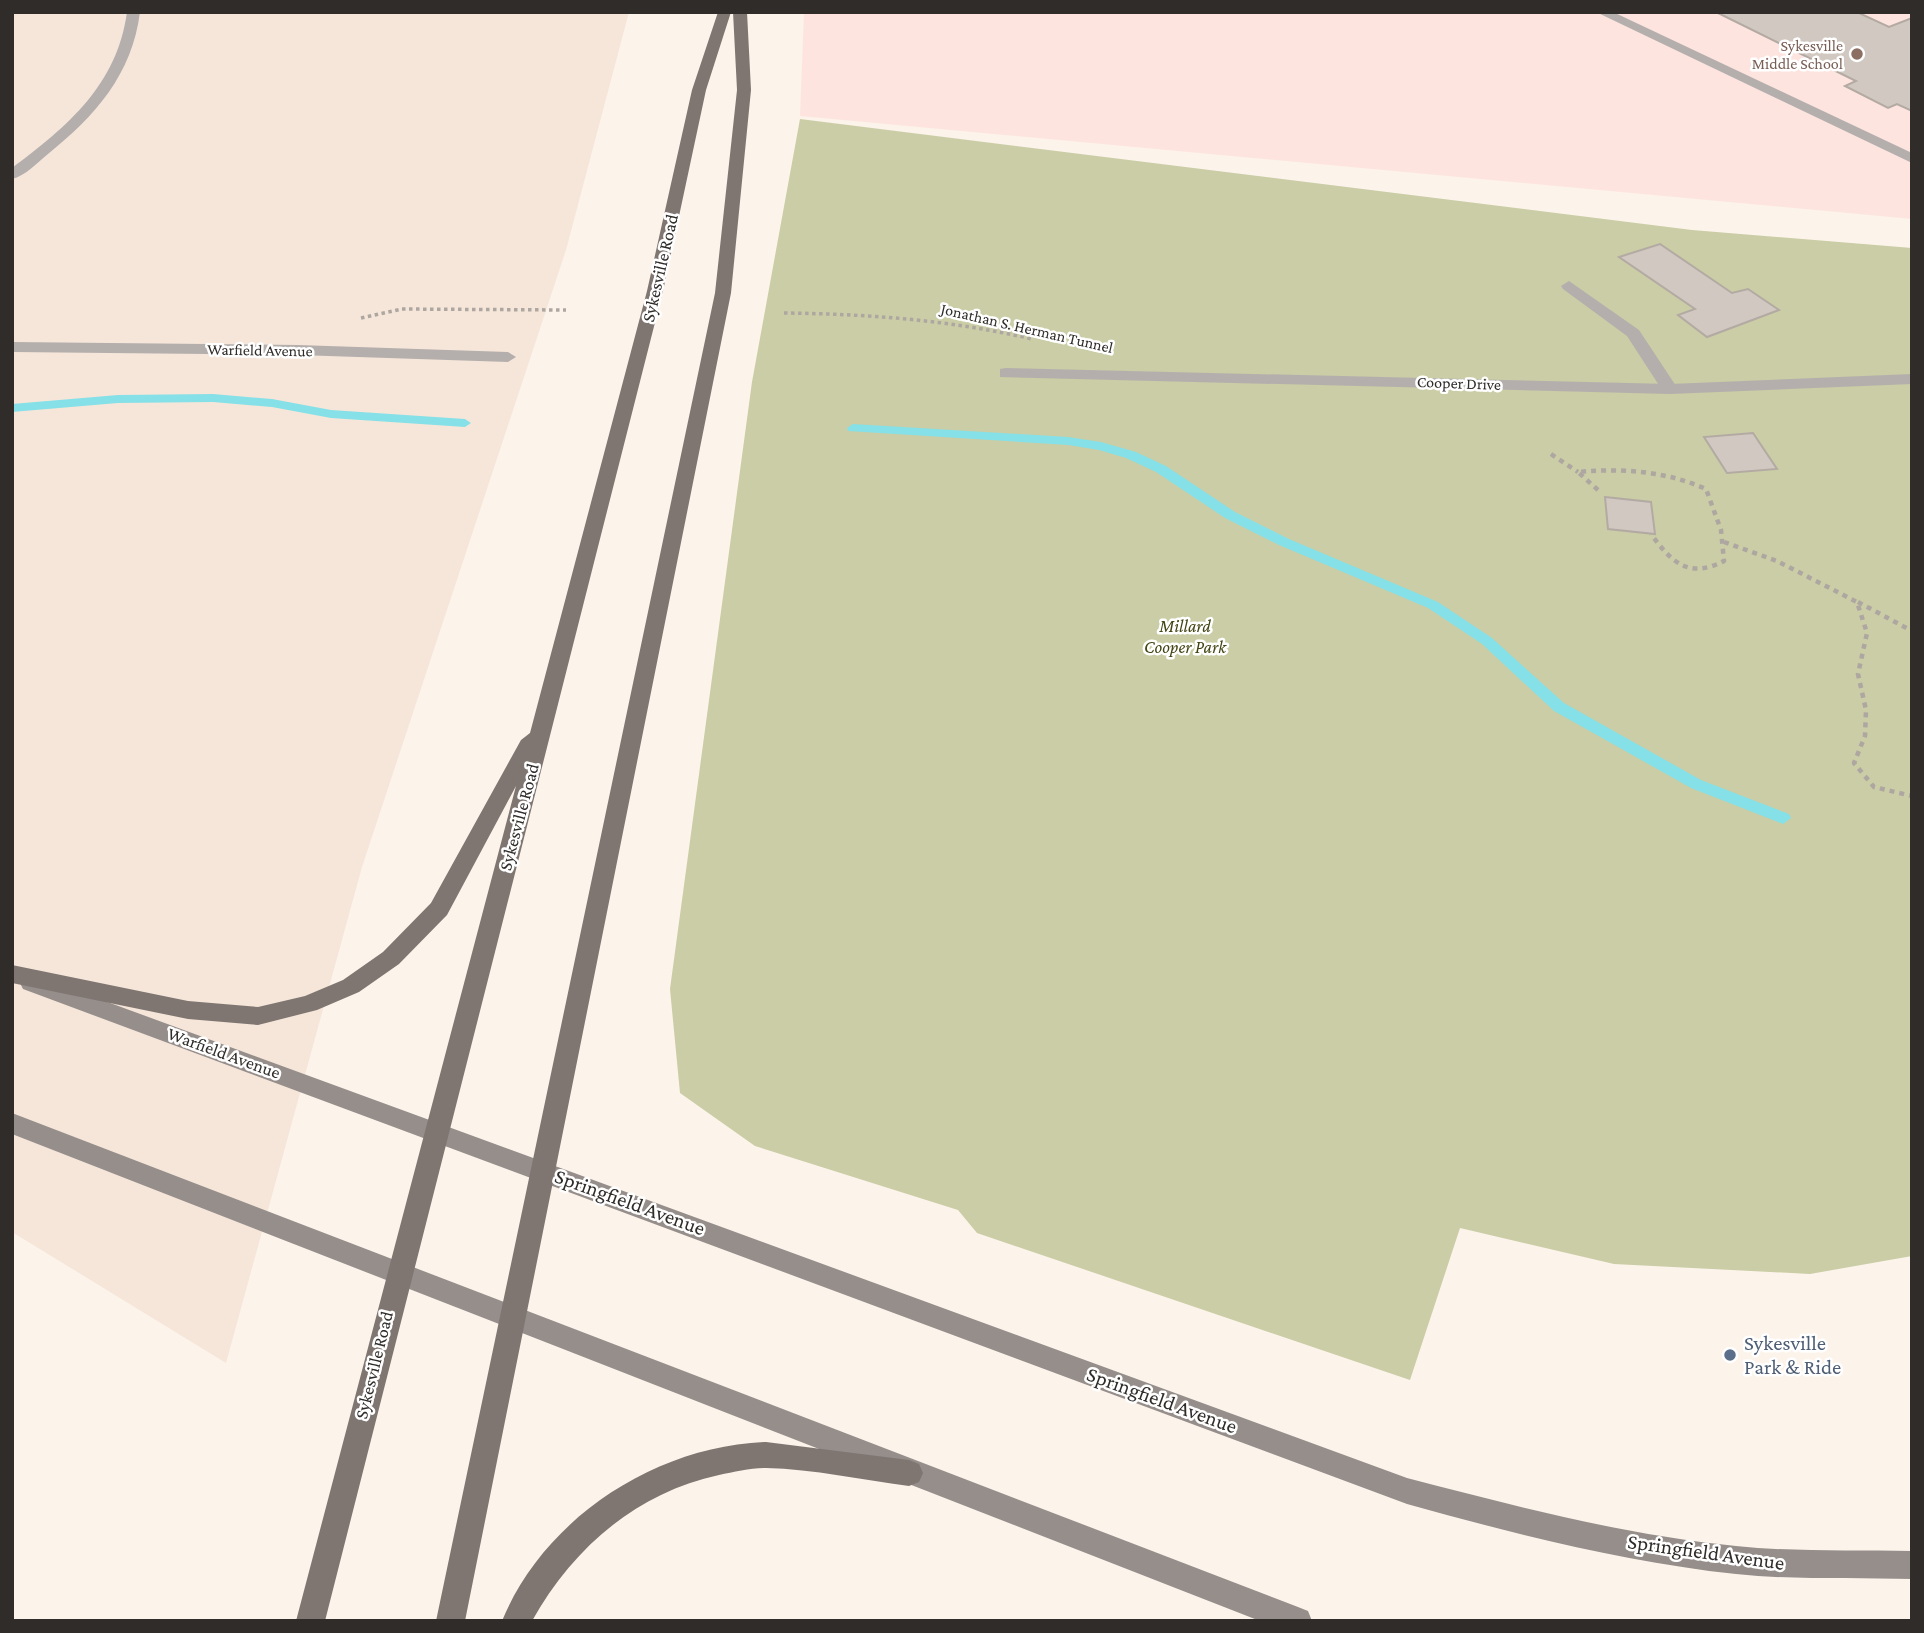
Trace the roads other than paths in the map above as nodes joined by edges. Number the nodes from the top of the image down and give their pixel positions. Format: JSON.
{"nodes":[{"id":1,"x":134,"y":12,"type":"edge"},
{"id":2,"x":725,"y":12,"type":"edge"},
{"id":3,"x":740,"y":12,"type":"edge"},
{"id":4,"x":1602,"y":12,"type":"edge"},
{"id":5,"x":1912,"y":159,"type":"edge"},
{"id":6,"x":12,"y":176,"type":"edge"},
{"id":7,"x":1569,"y":286,"type":"dead end"},
{"id":8,"x":12,"y":347,"type":"edge"},
{"id":9,"x":508,"y":357,"type":"dead end"},
{"id":10,"x":1006,"y":373,"type":"dead end"},
{"id":11,"x":1912,"y":379,"type":"edge"},
{"id":12,"x":1670,"y":389,"type":"junction"},
{"id":13,"x":547,"y":711,"type":"junction"},
{"id":14,"x":12,"y":975,"type":"edge"},
{"id":15,"x":12,"y":1123,"type":"edge"},
{"id":16,"x":436,"y":1131,"type":"junction"},
{"id":17,"x":544,"y":1171,"type":"junction"},
{"id":18,"x":398,"y":1273,"type":"junction"},
{"id":19,"x":514,"y":1318,"type":"junction"},
{"id":20,"x":909,"y":1473,"type":"junction"},
{"id":21,"x":1912,"y":1565,"type":"edge"},
{"id":22,"x":310,"y":1621,"type":"edge"},
{"id":23,"x":450,"y":1621,"type":"edge"},
{"id":24,"x":516,"y":1621,"type":"edge"},
{"id":25,"x":1298,"y":1621,"type":"edge"}],
"edges":[{"from":1,"to":6,"type":"street"},
{"from":2,"to":13,"type":"main road","name":"Sykesville Road"},
{"from":3,"to":17,"type":"main road"},
{"from":4,"to":5,"type":"street"},
{"from":7,"to":12,"type":"street"},
{"from":8,"to":9,"type":"street","name":"Warfield Avenue"},
{"from":10,"to":12,"type":"street","name":"Cooper Drive"},
{"from":11,"to":12,"type":"street","name":"Cooper Drive"},
{"from":13,"to":14,"type":"main road"},
{"from":13,"to":16,"type":"main road","name":"Sykesville Road"},
{"from":14,"to":16,"type":"main road","name":"Warfield Avenue"},
{"from":15,"to":18,"type":"main road"},
{"from":16,"to":17,"type":"main road","name":"Springfield Avenue"},
{"from":16,"to":18,"type":"main road","name":"Sykesville Road"},
{"from":17,"to":19,"type":"main road"},
{"from":17,"to":21,"type":"main road","name":"Springfield Avenue"},
{"from":18,"to":19,"type":"main road"},
{"from":18,"to":22,"type":"main road","name":"Sykesville Road"},
{"from":19,"to":20,"type":"main road"},
{"from":19,"to":23,"type":"main road"},
{"from":20,"to":24,"type":"main road"},
{"from":20,"to":25,"type":"main road"}]}
